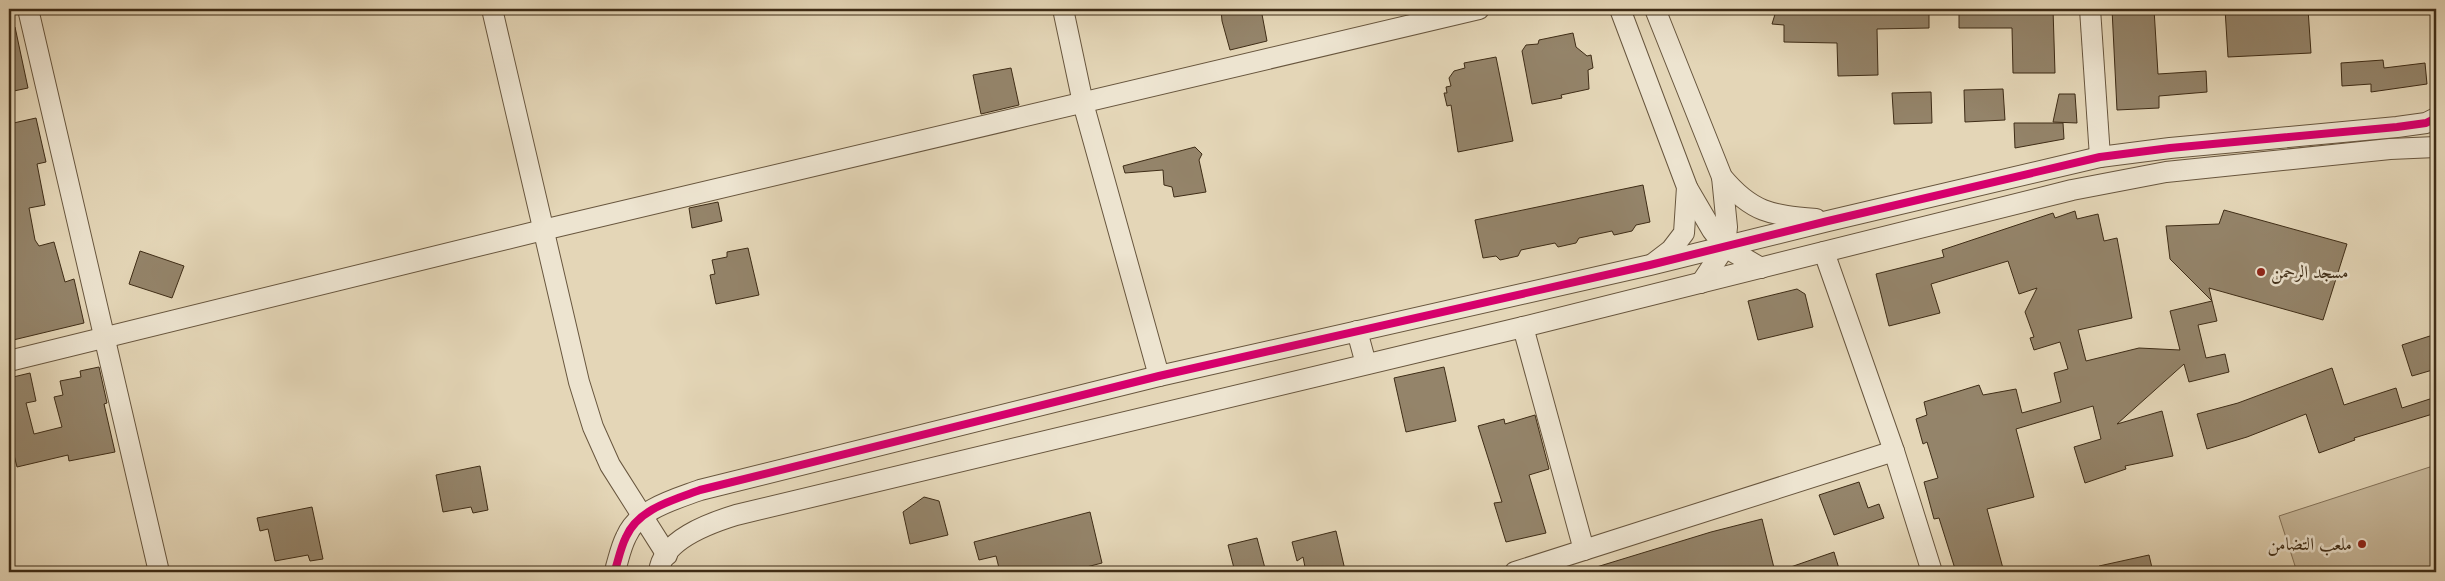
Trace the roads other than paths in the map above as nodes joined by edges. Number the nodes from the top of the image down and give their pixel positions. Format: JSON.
{"nodes":[{"id":1,"x":28,"y":9,"type":"edge"},
{"id":2,"x":492,"y":9,"type":"edge"},
{"id":3,"x":1063,"y":9,"type":"edge"},
{"id":4,"x":1479,"y":9,"type":"edge"},
{"id":5,"x":1620,"y":9,"type":"edge"},
{"id":6,"x":1654,"y":9,"type":"edge"},
{"id":7,"x":2090,"y":9,"type":"edge"},
{"id":8,"x":1083,"y":103,"type":"junction"},
{"id":9,"x":2436,"y":118,"type":"edge"},
{"id":10,"x":2354,"y":130,"type":"junction"},
{"id":11,"x":2436,"y":147,"type":"edge"},
{"id":12,"x":2358,"y":152,"type":"junction"},
{"id":13,"x":2100,"y":157,"type":"junction"},
{"id":14,"x":1722,"y":177,"type":"junction"},
{"id":15,"x":1687,"y":187,"type":"junction"},
{"id":16,"x":1828,"y":221,"type":"junction"},
{"id":17,"x":543,"y":230,"type":"junction"},
{"id":18,"x":1725,"y":247,"type":"junction"},
{"id":19,"x":1824,"y":252,"type":"junction"},
{"id":20,"x":1650,"y":265,"type":"junction"},
{"id":21,"x":1761,"y":268,"type":"junction"},
{"id":22,"x":1700,"y":283,"type":"junction"},
{"id":23,"x":1523,"y":327,"type":"junction"},
{"id":24,"x":1357,"y":331,"type":"junction"},
{"id":25,"x":105,"y":337,"type":"junction"},
{"id":26,"x":9,"y":361,"type":"edge"},
{"id":27,"x":1366,"y":364,"type":"junction"},
{"id":28,"x":1159,"y":376,"type":"junction"},
{"id":29,"x":1894,"y":451,"type":"junction"},
{"id":30,"x":642,"y":516,"type":"junction"},
{"id":31,"x":1584,"y":550,"type":"junction"},
{"id":32,"x":663,"y":564,"type":"edge"},
{"id":33,"x":159,"y":572,"type":"edge"},
{"id":34,"x":616,"y":572,"type":"edge"},
{"id":35,"x":1515,"y":572,"type":"edge"},
{"id":36,"x":1932,"y":572,"type":"edge"}],
"edges":[{"from":1,"to":25,"type":"street"},
{"from":2,"to":17,"type":"street"},
{"from":3,"to":8,"type":"street"},
{"from":4,"to":8,"type":"street"},
{"from":5,"to":15,"type":"street"},
{"from":6,"to":14,"type":"street"},
{"from":7,"to":13,"type":"street"},
{"from":8,"to":17,"type":"street"},
{"from":8,"to":28,"type":"street"},
{"from":9,"to":10,"type":"street"},
{"from":10,"to":12,"type":"street"},
{"from":10,"to":13,"type":"street"},
{"from":11,"to":12,"type":"street"},
{"from":12,"to":19,"type":"street"},
{"from":13,"to":16,"type":"street"},
{"from":14,"to":16,"type":"street"},
{"from":14,"to":18,"type":"street"},
{"from":15,"to":18,"type":"street"},
{"from":15,"to":20,"type":"street"},
{"from":16,"to":18,"type":"street"},
{"from":17,"to":25,"type":"street"},
{"from":17,"to":30,"type":"street"},
{"from":18,"to":20,"type":"street"},
{"from":18,"to":21,"type":"street"},
{"from":18,"to":22,"type":"street"},
{"from":19,"to":21,"type":"street"},
{"from":19,"to":29,"type":"street"},
{"from":20,"to":24,"type":"street"},
{"from":21,"to":22,"type":"street"},
{"from":22,"to":23,"type":"street"},
{"from":23,"to":27,"type":"street"},
{"from":23,"to":31,"type":"street"},
{"from":24,"to":27,"type":"street"},
{"from":24,"to":28,"type":"street"},
{"from":25,"to":26,"type":"street"},
{"from":25,"to":33,"type":"street"},
{"from":27,"to":32,"type":"street"},
{"from":28,"to":30,"type":"street"},
{"from":29,"to":31,"type":"street"},
{"from":29,"to":36,"type":"street"},
{"from":30,"to":32,"type":"street"},
{"from":30,"to":34,"type":"street"},
{"from":31,"to":35,"type":"street"}]}
